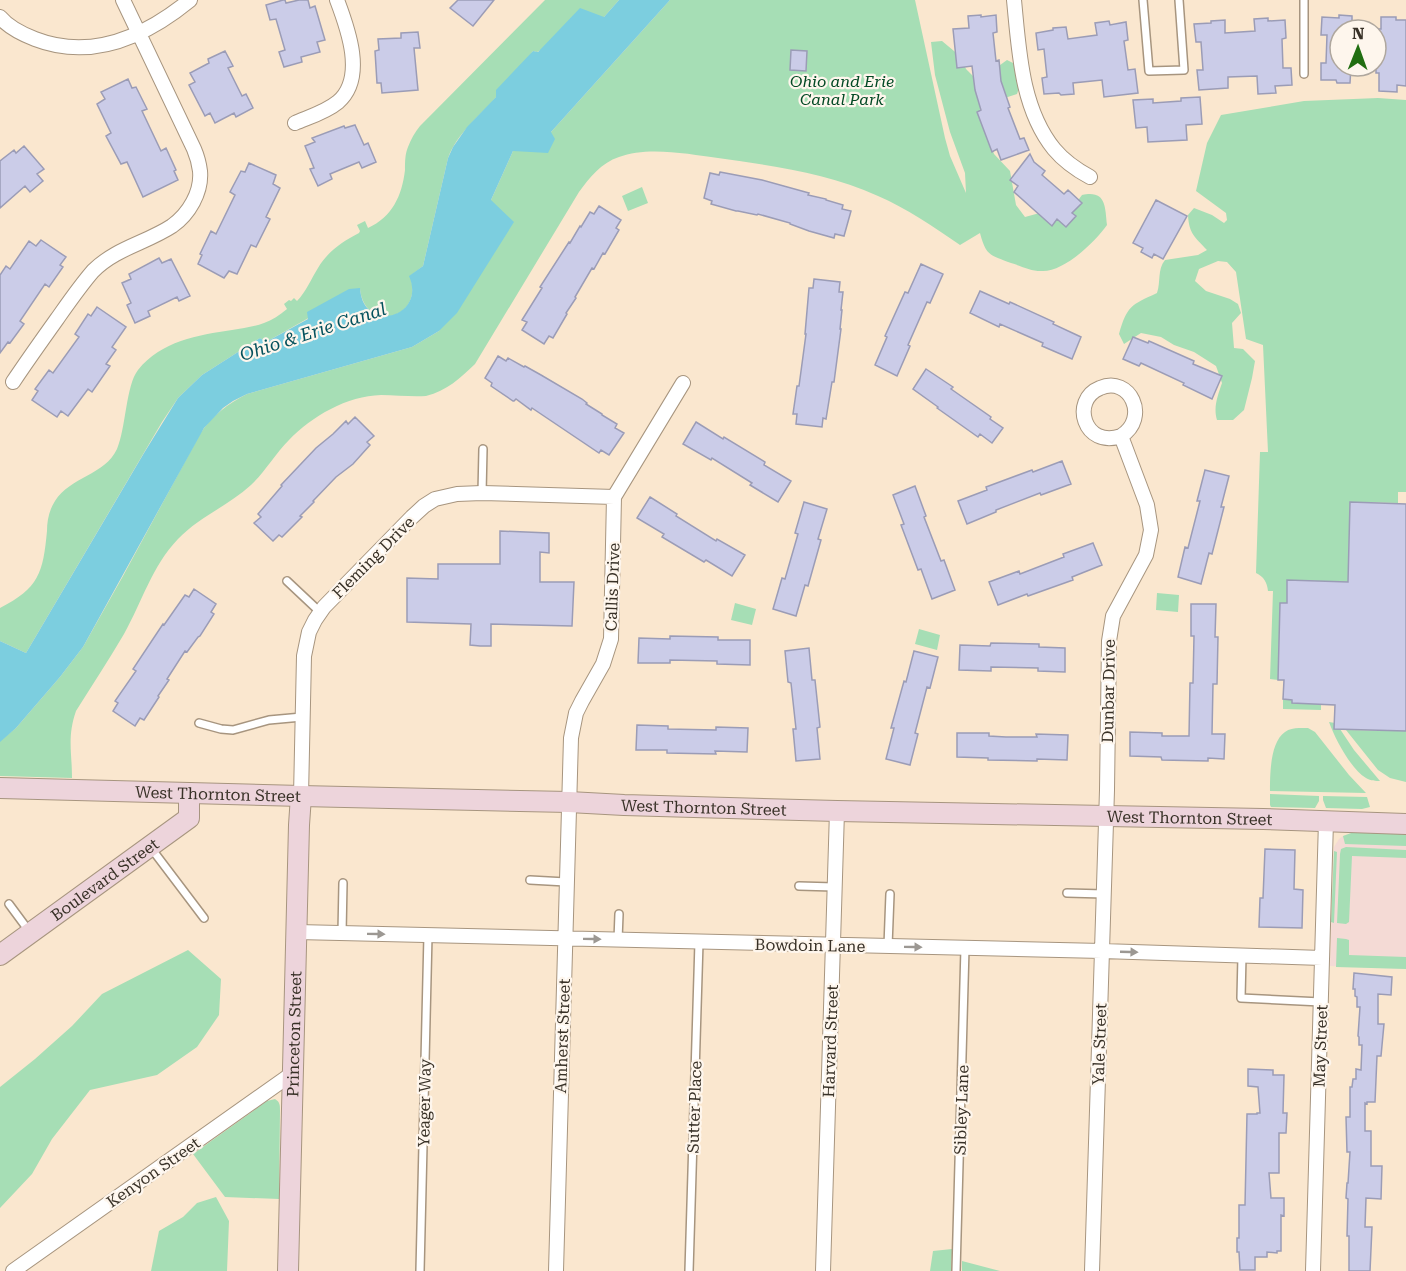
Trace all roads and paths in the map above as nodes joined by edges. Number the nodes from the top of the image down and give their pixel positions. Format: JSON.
{"nodes":[{"id":1,"x":123,"y":0,"type":"edge"},
{"id":2,"x":190,"y":0,"type":"edge"},
{"id":3,"x":338,"y":0,"type":"edge"},
{"id":4,"x":1014,"y":0,"type":"edge"},
{"id":5,"x":1020,"y":0,"type":"edge"},
{"id":6,"x":1143,"y":0,"type":"edge"},
{"id":7,"x":1179,"y":0,"type":"edge"},
{"id":8,"x":1304,"y":0,"type":"edge"},
{"id":9,"x":1,"y":22,"type":"edge"},
{"id":10,"x":138,"y":34,"type":"junction"},
{"id":11,"x":1304,"y":74,"type":"dead end"},
{"id":12,"x":295,"y":123,"type":"dead end"},
{"id":13,"x":1090,"y":177,"type":"dead end"},
{"id":14,"x":13,"y":382,"type":"dead end"},
{"id":15,"x":683,"y":383,"type":"dead end"},
{"id":16,"x":1121,"y":436,"type":"dead end"},
{"id":17,"x":483,"y":449,"type":"dead end"},
{"id":18,"x":482,"y":493,"type":"junction"},
{"id":19,"x":614,"y":497,"type":"junction"},
{"id":20,"x":287,"y":581,"type":"dead end"},
{"id":21,"x":320,"y":612,"type":"junction"},
{"id":22,"x":302,"y":717,"type":"junction"},
{"id":23,"x":199,"y":723,"type":"dead end"},
{"id":24,"x":3,"y":788,"type":"edge"},
{"id":25,"x":189,"y":793,"type":"junction"},
{"id":26,"x":301,"y":796,"type":"junction"},
{"id":27,"x":569,"y":802,"type":"junction"},
{"id":28,"x":837,"y":811,"type":"junction"},
{"id":29,"x":1106,"y":816,"type":"junction"},
{"id":30,"x":1326,"y":821,"type":"junction"},
{"id":31,"x":1406,"y":824,"type":"edge"},
{"id":32,"x":150,"y":846,"type":"junction"},
{"id":33,"x":530,"y":880,"type":"dead end"},
{"id":34,"x":566,"y":882,"type":"junction"},
{"id":35,"x":343,"y":883,"type":"dead end"},
{"id":36,"x":799,"y":886,"type":"dead end"},
{"id":37,"x":834,"y":887,"type":"junction"},
{"id":38,"x":1067,"y":893,"type":"dead end"},
{"id":39,"x":890,"y":894,"type":"dead end"},
{"id":40,"x":1104,"y":894,"type":"junction"},
{"id":41,"x":9,"y":904,"type":"dead end"},
{"id":42,"x":619,"y":914,"type":"dead end"},
{"id":43,"x":204,"y":918,"type":"dead end"},
{"id":44,"x":297,"y":932,"type":"junction"},
{"id":45,"x":31,"y":933,"type":"junction"},
{"id":46,"x":342,"y":933,"type":"junction"},
{"id":47,"x":428,"y":935,"type":"junction"},
{"id":48,"x":565,"y":938,"type":"junction"},
{"id":49,"x":618,"y":940,"type":"junction"},
{"id":50,"x":699,"y":942,"type":"junction"},
{"id":51,"x":833,"y":945,"type":"junction"},
{"id":52,"x":888,"y":946,"type":"junction"},
{"id":53,"x":965,"y":948,"type":"junction"},
{"id":54,"x":1102,"y":951,"type":"junction"},
{"id":55,"x":0,"y":956,"type":"edge"},
{"id":56,"x":1242,"y":956,"type":"junction"},
{"id":57,"x":1322,"y":958,"type":"junction"},
{"id":58,"x":1321,"y":1002,"type":"junction"},
{"id":59,"x":293,"y":1072,"type":"junction"},
{"id":60,"x":28,"y":1266,"type":"edge"},
{"id":61,"x":13,"y":1271,"type":"edge"},
{"id":62,"x":288,"y":1271,"type":"edge"},
{"id":63,"x":420,"y":1271,"type":"edge"},
{"id":64,"x":555,"y":1271,"type":"edge"},
{"id":65,"x":689,"y":1271,"type":"edge"},
{"id":66,"x":823,"y":1271,"type":"edge"},
{"id":67,"x":956,"y":1271,"type":"edge"},
{"id":68,"x":1092,"y":1271,"type":"edge"},
{"id":69,"x":1313,"y":1271,"type":"edge"}],
"edges":[{"from":1,"to":10,"type":"street"},
{"from":2,"to":10,"type":"street"},
{"from":3,"to":12,"type":"street"},
{"from":4,"to":5,"type":"street"},
{"from":4,"to":13,"type":"street"},
{"from":6,"to":7,"type":"lane"},
{"from":8,"to":11,"type":"lane"},
{"from":9,"to":10,"type":"street"},
{"from":10,"to":14,"type":"street"},
{"from":15,"to":19,"type":"street","name":"Callis Drive"},
{"from":16,"to":29,"type":"street","name":"Dunbar Drive"},
{"from":17,"to":18,"type":"lane"},
{"from":18,"to":19,"type":"street","name":"Fleming Drive"},
{"from":18,"to":21,"type":"street","name":"Fleming Drive"},
{"from":19,"to":27,"type":"street","name":"Callis Drive"},
{"from":20,"to":21,"type":"lane"},
{"from":21,"to":22,"type":"street","name":"Fleming Drive"},
{"from":22,"to":23,"type":"lane"},
{"from":22,"to":26,"type":"street","name":"Fleming Drive"},
{"from":24,"to":25,"type":"main road","name":"West Thornton Street"},
{"from":25,"to":26,"type":"main road","name":"West Thornton Street"},
{"from":25,"to":32,"type":"main road","name":"Boulevard Street"},
{"from":26,"to":27,"type":"main road","name":"West Thornton Street"},
{"from":26,"to":44,"type":"main road","name":"Princeton Street"},
{"from":27,"to":28,"type":"main road","name":"West Thornton Street"},
{"from":27,"to":34,"type":"street","name":"Amherst Street"},
{"from":28,"to":29,"type":"main road","name":"West Thornton Street"},
{"from":28,"to":37,"type":"street","name":"Harvard Street"},
{"from":29,"to":30,"type":"main road","name":"West Thornton Street"},
{"from":29,"to":40,"type":"street","name":"Yale Street"},
{"from":30,"to":31,"type":"main road","name":"West Thornton Street"},
{"from":30,"to":57,"type":"street","name":"May Street"},
{"from":32,"to":43,"type":"lane"},
{"from":32,"to":45,"type":"main road","name":"Boulevard Street"},
{"from":33,"to":34,"type":"lane"},
{"from":34,"to":48,"type":"street","name":"Amherst Street"},
{"from":35,"to":46,"type":"lane"},
{"from":36,"to":37,"type":"lane"},
{"from":37,"to":51,"type":"street","name":"Harvard Street"},
{"from":38,"to":40,"type":"lane"},
{"from":39,"to":52,"type":"lane"},
{"from":40,"to":54,"type":"street","name":"Yale Street"},
{"from":41,"to":45,"type":"lane"},
{"from":42,"to":49,"type":"lane"},
{"from":44,"to":46,"type":"street","name":"Bowdoin Lane"},
{"from":44,"to":59,"type":"main road","name":"Princeton Street"},
{"from":45,"to":55,"type":"main road","name":"Boulevard Street"},
{"from":46,"to":47,"type":"street","name":"Bowdoin Lane","one_way":true},
{"from":47,"to":48,"type":"street","name":"Bowdoin Lane"},
{"from":47,"to":63,"type":"lane","name":"Yeager Way"},
{"from":48,"to":49,"type":"street","name":"Bowdoin Lane","one_way":true},
{"from":48,"to":64,"type":"street","name":"Amherst Street"},
{"from":49,"to":50,"type":"street","name":"Bowdoin Lane"},
{"from":50,"to":51,"type":"street","name":"Bowdoin Lane"},
{"from":50,"to":65,"type":"lane","name":"Sutter Place"},
{"from":51,"to":52,"type":"street","name":"Bowdoin Lane"},
{"from":51,"to":66,"type":"street","name":"Harvard Street"},
{"from":52,"to":53,"type":"street","name":"Bowdoin Lane","one_way":true},
{"from":53,"to":54,"type":"street","name":"Bowdoin Lane"},
{"from":53,"to":67,"type":"lane","name":"Sibley Lane"},
{"from":54,"to":56,"type":"street","name":"Bowdoin Lane","one_way":true},
{"from":54,"to":68,"type":"street","name":"Yale Street"},
{"from":56,"to":57,"type":"street","name":"Bowdoin Lane"},
{"from":56,"to":58,"type":"lane"},
{"from":57,"to":58,"type":"street","name":"May Street"},
{"from":58,"to":69,"type":"street","name":"May Street"},
{"from":59,"to":60,"type":"street","name":"Kenyon Street"},
{"from":59,"to":62,"type":"main road","name":"Princeton Street"},
{"from":60,"to":61,"type":"street","name":"Kenyon Street"}]}
